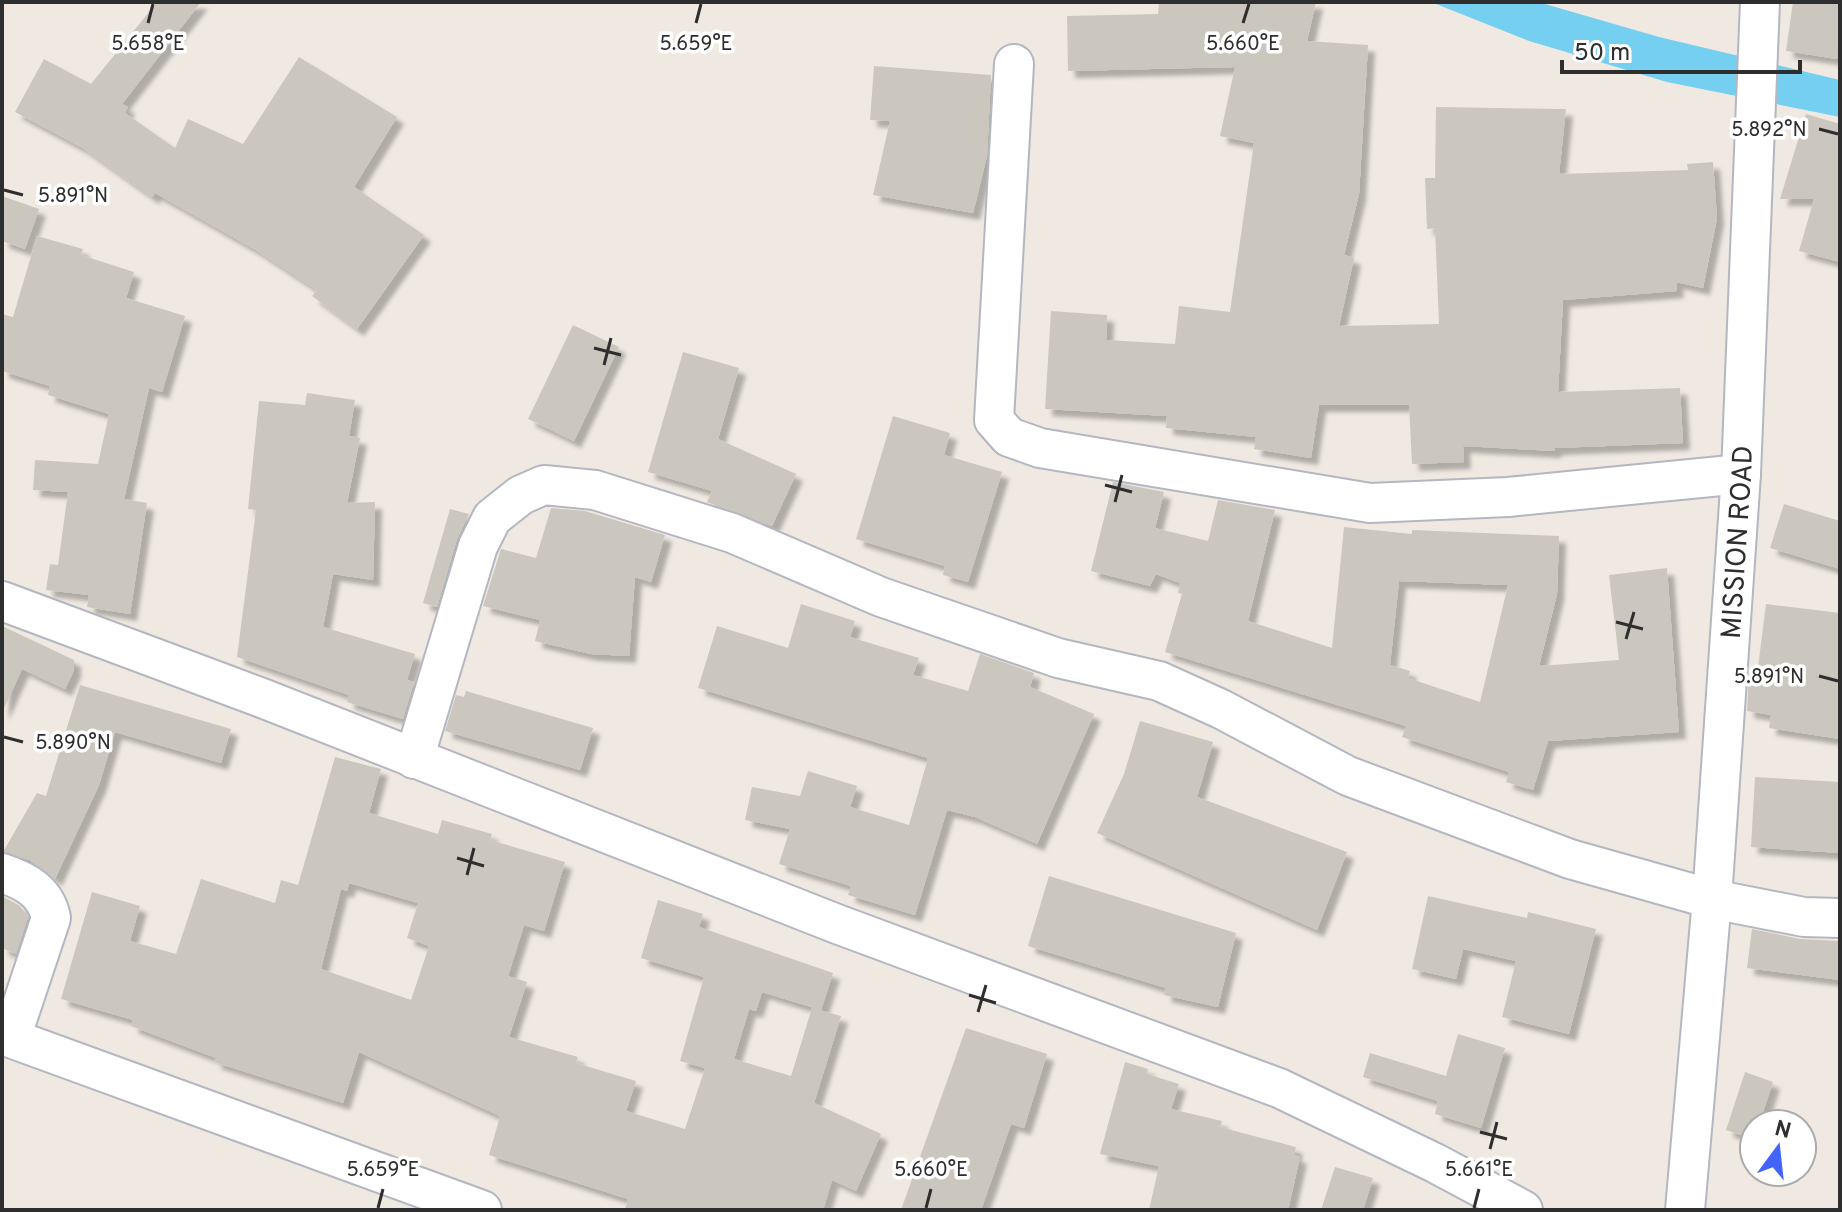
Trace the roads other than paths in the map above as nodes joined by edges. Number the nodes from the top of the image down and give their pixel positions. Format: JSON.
{"nodes":[{"id":1,"x":1760,"y":2,"type":"edge"},
{"id":2,"x":1014,"y":64,"type":"dead end"},
{"id":3,"x":1741,"y":474,"type":"junction"},
{"id":4,"x":2,"y":601,"type":"edge"},
{"id":5,"x":414,"y":759,"type":"junction"},
{"id":6,"x":2,"y":873,"type":"edge"},
{"id":7,"x":1712,"y":899,"type":"junction"},
{"id":8,"x":1840,"y":918,"type":"edge"},
{"id":9,"x":6,"y":1036,"type":"edge"},
{"id":10,"x":482,"y":1210,"type":"edge"},
{"id":11,"x":1523,"y":1210,"type":"edge"},
{"id":12,"x":1685,"y":1210,"type":"edge"}],
"edges":[{"from":1,"to":3,"type":"street","name":"MISSION ROAD"},
{"from":2,"to":3,"type":"street"},
{"from":3,"to":7,"type":"street","name":"MISSION ROAD"},
{"from":4,"to":5,"type":"street"},
{"from":5,"to":7,"type":"street"},
{"from":5,"to":11,"type":"street"},
{"from":6,"to":9,"type":"street"},
{"from":7,"to":8,"type":"street"},
{"from":7,"to":12,"type":"street","name":"MISSION ROAD"},
{"from":9,"to":10,"type":"street"}]}
